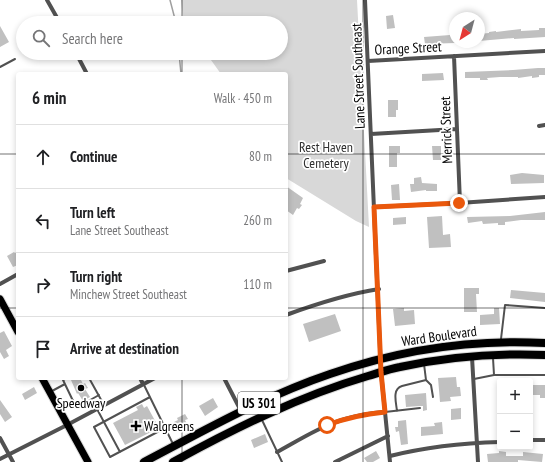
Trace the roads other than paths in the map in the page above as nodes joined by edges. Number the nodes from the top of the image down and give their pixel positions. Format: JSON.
{"nodes":[{"id":1,"x":47,"y":0,"type":"edge"},
{"id":2,"x":365,"y":0,"type":"edge"},
{"id":3,"x":56,"y":16,"type":"edge"},
{"id":4,"x":545,"y":52,"type":"edge"},
{"id":5,"x":454,"y":56,"type":"junction"},
{"id":6,"x":15,"y":59,"type":"dead end"},
{"id":7,"x":80,"y":60,"type":"edge"},
{"id":8,"x":368,"y":61,"type":"junction"},
{"id":9,"x":0,"y":67,"type":"edge"},
{"id":10,"x":87,"y":72,"type":"edge"},
{"id":11,"x":545,"y":125,"type":"edge"},
{"id":12,"x":539,"y":126,"type":"dead end"},
{"id":13,"x":457,"y":129,"type":"junction"},
{"id":14,"x":371,"y":134,"type":"junction"},
{"id":15,"x":545,"y":197,"type":"edge"},
{"id":16,"x":460,"y":203,"type":"junction"},
{"id":17,"x":374,"y":207,"type":"junction"},
{"id":18,"x":324,"y":261,"type":"dead end"},
{"id":19,"x":288,"y":270,"type":"edge"},
{"id":20,"x":16,"y":275,"type":"edge"},
{"id":21,"x":0,"y":284,"type":"edge"},
{"id":22,"x":379,"y":289,"type":"junction"},
{"id":23,"x":0,"y":299,"type":"edge"},
{"id":24,"x":545,"y":308,"type":"edge"},
{"id":25,"x":288,"y":314,"type":"edge"},
{"id":26,"x":16,"y":328,"type":"edge"},
{"id":27,"x":500,"y":343,"type":"junction"},
{"id":28,"x":545,"y":343,"type":"edge"},
{"id":29,"x":493,"y":355,"type":"junction"},
{"id":30,"x":545,"y":355,"type":"edge"},
{"id":31,"x":472,"y":356,"type":"junction"},
{"id":32,"x":381,"y":359,"type":"junction"},
{"id":33,"x":424,"y":363,"type":"junction"},
{"id":34,"x":381,"y":372,"type":"junction"},
{"id":35,"x":494,"y":375,"type":"junction"},
{"id":36,"x":545,"y":375,"type":"edge"},
{"id":37,"x":43,"y":380,"type":"edge"},
{"id":38,"x":63,"y":380,"type":"edge"},
{"id":39,"x":90,"y":380,"type":"edge"},
{"id":40,"x":141,"y":380,"type":"edge"},
{"id":41,"x":151,"y":380,"type":"edge"},
{"id":42,"x":225,"y":380,"type":"edge"},
{"id":43,"x":426,"y":380,"type":"junction"},
{"id":44,"x":473,"y":380,"type":"junction"},
{"id":45,"x":65,"y":384,"type":"junction"},
{"id":46,"x":143,"y":384,"type":"junction"},
{"id":47,"x":50,"y":392,"type":"junction"},
{"id":48,"x":98,"y":396,"type":"junction"},
{"id":49,"x":150,"y":397,"type":"junction"},
{"id":50,"x":433,"y":397,"type":"dead end"},
{"id":51,"x":73,"y":400,"type":"junction"},
{"id":52,"x":104,"y":405,"type":"junction"},
{"id":53,"x":58,"y":408,"type":"junction"},
{"id":54,"x":420,"y":408,"type":"dead end"},
{"id":55,"x":97,"y":409,"type":"junction"},
{"id":56,"x":397,"y":410,"type":"junction"},
{"id":57,"x":242,"y":412,"type":"junction"},
{"id":58,"x":385,"y":412,"type":"junction"},
{"id":59,"x":261,"y":418,"type":"junction"},
{"id":60,"x":104,"y":422,"type":"junction"},
{"id":61,"x":67,"y":425,"type":"junction"},
{"id":62,"x":165,"y":428,"type":"junction"},
{"id":63,"x":388,"y":436,"type":"junction"},
{"id":64,"x":0,"y":438,"type":"edge"},
{"id":65,"x":533,"y":440,"type":"edge"},
{"id":66,"x":545,"y":440,"type":"edge"},
{"id":67,"x":476,"y":442,"type":"junction"},
{"id":68,"x":497,"y":442,"type":"edge"},
{"id":69,"x":174,"y":446,"type":"junction"},
{"id":70,"x":120,"y":452,"type":"junction"},
{"id":71,"x":277,"y":452,"type":"junction"},
{"id":72,"x":9,"y":454,"type":"junction"},
{"id":73,"x":390,"y":456,"type":"junction"},
{"id":74,"x":0,"y":459,"type":"edge"},
{"id":75,"x":13,"y":462,"type":"edge"},
{"id":76,"x":88,"y":462,"type":"edge"},
{"id":77,"x":144,"y":462,"type":"edge"},
{"id":78,"x":173,"y":462,"type":"edge"},
{"id":79,"x":282,"y":462,"type":"edge"},
{"id":80,"x":335,"y":462,"type":"edge"},
{"id":81,"x":390,"y":462,"type":"edge"},
{"id":82,"x":478,"y":462,"type":"edge"}],
"edges":[{"from":1,"to":3,"type":"street"},
{"from":2,"to":8,"type":"street","name":"Lane Street Southeast"},
{"from":4,"to":5,"type":"street","name":"Orange Street"},
{"from":5,"to":8,"type":"street","name":"Orange Street"},
{"from":5,"to":13,"type":"street","name":"Merrick Street"},
{"from":6,"to":9,"type":"lane"},
{"from":7,"to":10,"type":"street"},
{"from":8,"to":14,"type":"street","name":"Lane Street Southeast"},
{"from":11,"to":12,"type":"street"},
{"from":13,"to":14,"type":"street"},
{"from":13,"to":16,"type":"street","name":"Merrick Street"},
{"from":14,"to":17,"type":"street","name":"Lane Street Southeast"},
{"from":15,"to":16,"type":"street"},
{"from":16,"to":17,"type":"street"},
{"from":17,"to":22,"type":"street","name":"Lane Street Southeast"},
{"from":18,"to":19,"type":"street"},
{"from":20,"to":21,"type":"street"},
{"from":22,"to":25,"type":"street"},
{"from":22,"to":32,"type":"street","name":"Lane Street Southeast"},
{"from":23,"to":26,"type":"main road"},
{"from":24,"to":27,"type":"lane"},
{"from":27,"to":28,"type":"highway","name":"Ward Boulevard","number":"US 301"},
{"from":27,"to":32,"type":"highway","name":"Ward Boulevard","number":"US 301"},
{"from":29,"to":30,"type":"highway","name":"Ward Boulevard","number":"US 301"},
{"from":29,"to":31,"type":"highway","name":"Ward Boulevard","number":"US 301"},
{"from":29,"to":35,"type":"lane"},
{"from":31,"to":33,"type":"highway","name":"Ward Boulevard","number":"US 301"},
{"from":31,"to":44,"type":"street"},
{"from":32,"to":34,"type":"street","name":"Lane Street Southeast"},
{"from":32,"to":57,"type":"highway","name":"Ward Boulevard","number":"US 301"},
{"from":33,"to":34,"type":"highway","name":"Ward Boulevard","number":"US 301"},
{"from":33,"to":43,"type":"lane"},
{"from":34,"to":58,"type":"street","name":"Lane Street Southeast"},
{"from":34,"to":59,"type":"highway","name":"Ward Boulevard","number":"US 301"},
{"from":35,"to":36,"type":"lane"},
{"from":35,"to":44,"type":"lane"},
{"from":37,"to":47,"type":"main road"},
{"from":38,"to":45,"type":"lane"},
{"from":39,"to":48,"type":"lane"},
{"from":40,"to":46,"type":"street"},
{"from":41,"to":46,"type":"street"},
{"from":42,"to":57,"type":"street"},
{"from":43,"to":50,"type":"lane"},
{"from":43,"to":56,"type":"lane"},
{"from":44,"to":67,"type":"street"},
{"from":45,"to":47,"type":"lane"},
{"from":45,"to":51,"type":"lane"},
{"from":46,"to":49,"type":"lane"},
{"from":46,"to":52,"type":"street"},
{"from":47,"to":53,"type":"main road"},
{"from":48,"to":51,"type":"lane"},
{"from":48,"to":52,"type":"lane"},
{"from":49,"to":60,"type":"lane"},
{"from":49,"to":62,"type":"lane"},
{"from":51,"to":53,"type":"lane"},
{"from":52,"to":55,"type":"street"},
{"from":53,"to":61,"type":"main road"},
{"from":54,"to":56,"type":"lane"},
{"from":55,"to":60,"type":"lane"},
{"from":55,"to":61,"type":"street"},
{"from":56,"to":58,"type":"lane"},
{"from":57,"to":69,"type":"highway","name":"Ward Boulevard","number":"US 301"},
{"from":58,"to":63,"type":"street","name":"Lane Street Southeast"},
{"from":58,"to":71,"type":"street"},
{"from":59,"to":71,"type":"lane"},
{"from":59,"to":78,"type":"highway","name":"Ward Boulevard","number":"US 301"},
{"from":60,"to":70,"type":"lane"},
{"from":60,"to":70,"type":"lane"},
{"from":61,"to":72,"type":"street"},
{"from":61,"to":76,"type":"main road"},
{"from":62,"to":69,"type":"lane"},
{"from":62,"to":70,"type":"lane"},
{"from":63,"to":73,"type":"street","name":"Lane Street Southeast"},
{"from":63,"to":80,"type":"street"},
{"from":64,"to":72,"type":"street"},
{"from":65,"to":66,"type":"street"},
{"from":67,"to":68,"type":"street"},
{"from":67,"to":73,"type":"street"},
{"from":67,"to":82,"type":"street"},
{"from":69,"to":77,"type":"highway","name":"Ward Boulevard","number":"US 301"},
{"from":71,"to":79,"type":"lane"},
{"from":72,"to":74,"type":"street"},
{"from":72,"to":75,"type":"street"},
{"from":73,"to":81,"type":"street","name":"Lane Street Southeast"}]}
